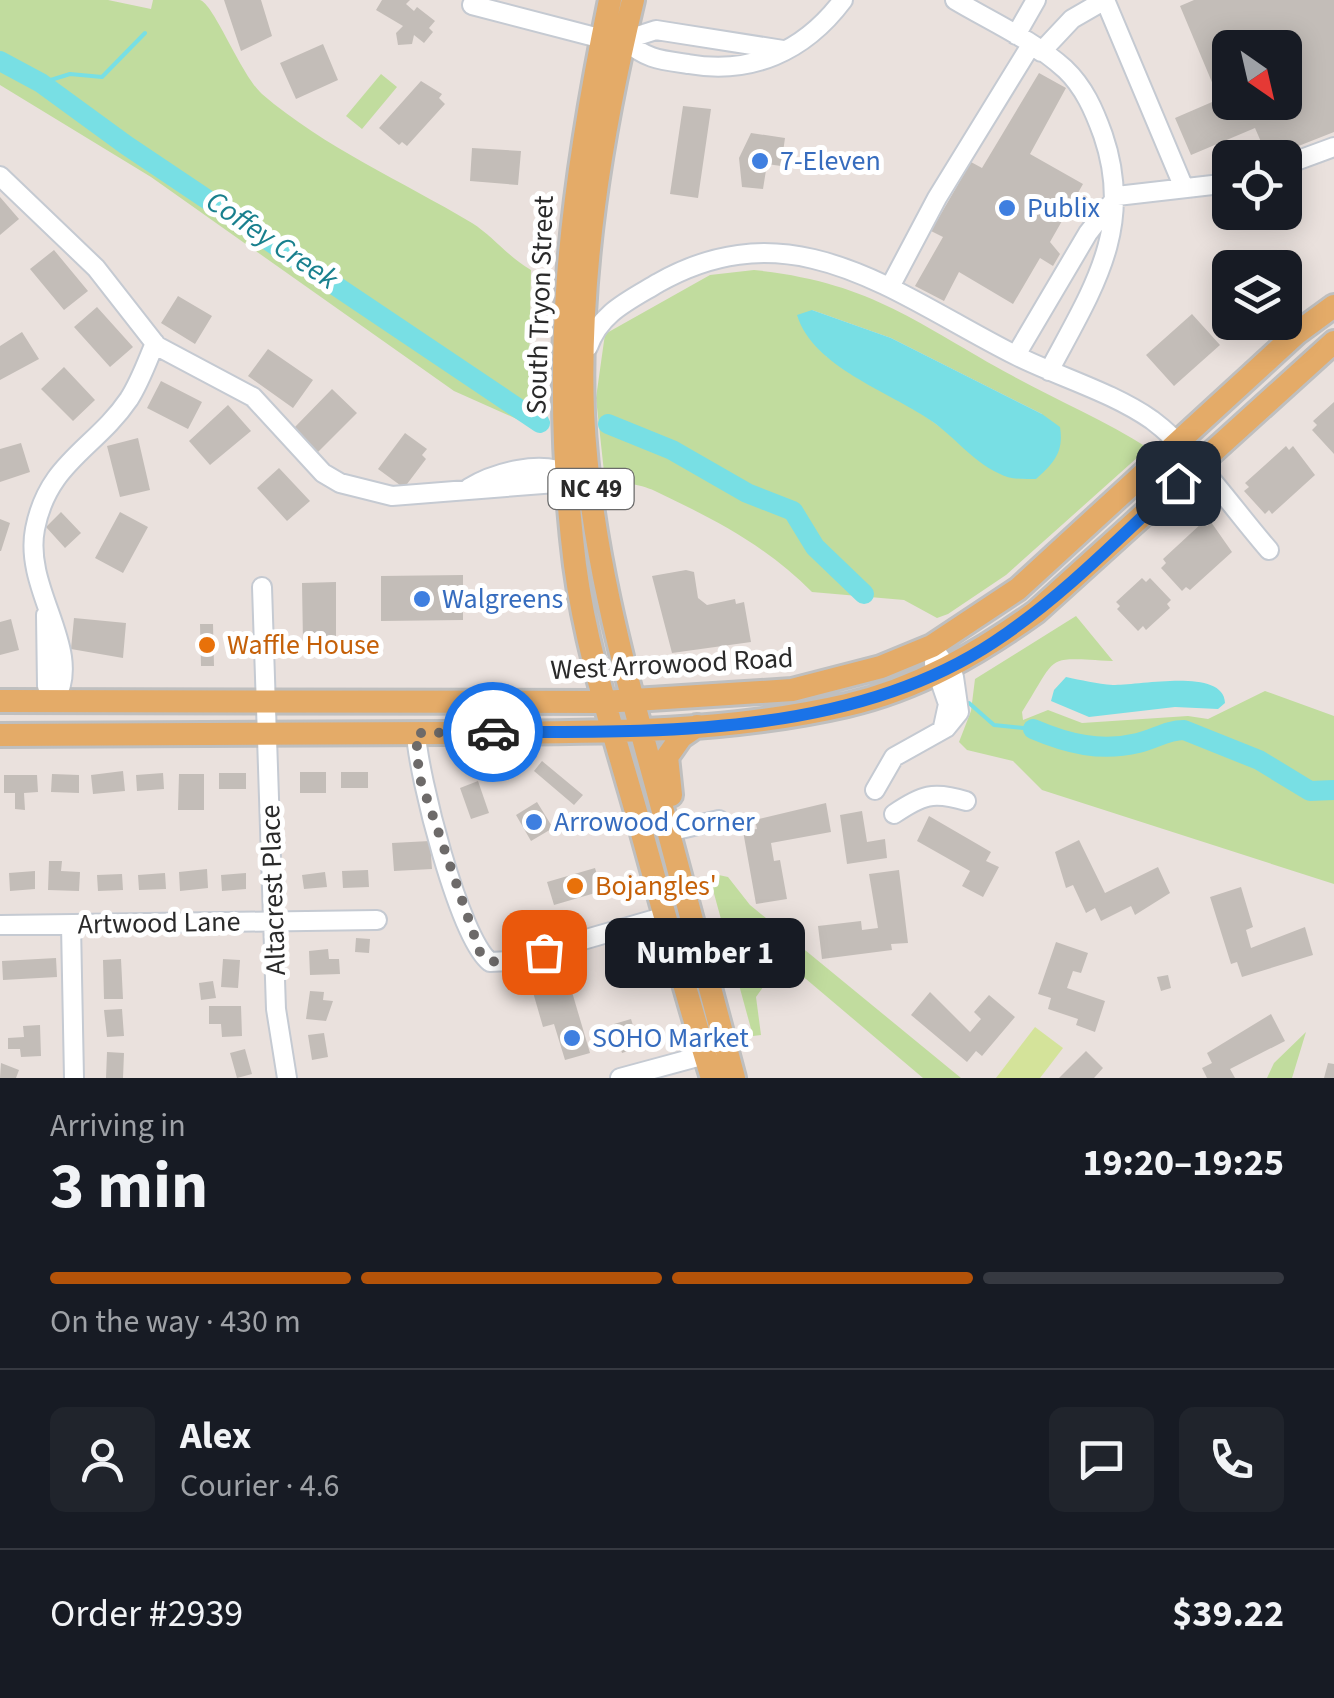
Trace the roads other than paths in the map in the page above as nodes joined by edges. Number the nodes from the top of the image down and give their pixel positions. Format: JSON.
{"nodes":[{"id":1,"x":610,"y":0,"type":"edge"},
{"id":2,"x":633,"y":0,"type":"edge"},
{"id":3,"x":842,"y":0,"type":"edge"},
{"id":4,"x":955,"y":0,"type":"edge"},
{"id":5,"x":1105,"y":0,"type":"edge"},
{"id":6,"x":1033,"y":1,"type":"edge"},
{"id":7,"x":472,"y":5,"type":"dead end"},
{"id":8,"x":600,"y":38,"type":"junction"},
{"id":9,"x":625,"y":40,"type":"junction"},
{"id":10,"x":1030,"y":44,"type":"junction"},
{"id":11,"x":783,"y":50,"type":"junction"},
{"id":12,"x":1334,"y":147,"type":"edge"},
{"id":13,"x":1302,"y":159,"type":"edge"},
{"id":14,"x":0,"y":176,"type":"edge"},
{"id":15,"x":1212,"y":185,"type":"edge"},
{"id":16,"x":1184,"y":188,"type":"junction"},
{"id":17,"x":1116,"y":196,"type":"junction"},
{"id":18,"x":586,"y":285,"type":"junction"},
{"id":19,"x":890,"y":285,"type":"junction"},
{"id":20,"x":634,"y":297,"type":"junction"},
{"id":21,"x":1334,"y":306,"type":"edge"},
{"id":22,"x":1334,"y":342,"type":"edge"},
{"id":23,"x":155,"y":343,"type":"junction"},
{"id":24,"x":1016,"y":355,"type":"junction"},
{"id":25,"x":583,"y":362,"type":"junction"},
{"id":26,"x":1049,"y":371,"type":"junction"},
{"id":27,"x":1177,"y":446,"type":"junction"},
{"id":28,"x":1196,"y":466,"type":"junction"},
{"id":29,"x":569,"y":475,"type":"junction"},
{"id":30,"x":1269,"y":550,"type":"dead end"},
{"id":31,"x":262,"y":587,"type":"dead end"},
{"id":32,"x":932,"y":646,"type":"junction"},
{"id":33,"x":942,"y":670,"type":"junction"},
{"id":34,"x":55,"y":700,"type":"junction"},
{"id":35,"x":266,"y":700,"type":"junction"},
{"id":36,"x":632,"y":700,"type":"junction"},
{"id":37,"x":0,"y":702,"type":"edge"},
{"id":38,"x":603,"y":702,"type":"junction"},
{"id":39,"x":697,"y":726,"type":"junction"},
{"id":40,"x":639,"y":729,"type":"junction"},
{"id":41,"x":611,"y":732,"type":"junction"},
{"id":42,"x":416,"y":733,"type":"junction"},
{"id":43,"x":268,"y":734,"type":"junction"},
{"id":44,"x":0,"y":736,"type":"edge"},
{"id":45,"x":875,"y":790,"type":"dead end"},
{"id":46,"x":966,"y":801,"type":"dead end"},
{"id":47,"x":894,"y":814,"type":"dead end"},
{"id":48,"x":719,"y":820,"type":"dead end"},
{"id":49,"x":668,"y":832,"type":"junction"},
{"id":50,"x":666,"y":916,"type":"junction"},
{"id":51,"x":377,"y":920,"type":"dead end"},
{"id":52,"x":275,"y":922,"type":"junction"},
{"id":53,"x":71,"y":925,"type":"junction"},
{"id":54,"x":0,"y":926,"type":"edge"},
{"id":55,"x":715,"y":1052,"type":"junction"},
{"id":56,"x":74,"y":1078,"type":"edge"},
{"id":57,"x":287,"y":1078,"type":"edge"},
{"id":58,"x":620,"y":1078,"type":"edge"},
{"id":59,"x":712,"y":1078,"type":"edge"},
{"id":60,"x":734,"y":1078,"type":"edge"}],
"edges":[{"from":1,"to":8,"type":"main road","name":"South Tryon Street","number":"NC 49"},
{"from":2,"to":9,"type":"main road","name":"South Tryon Street","number":"NC 49"},
{"from":3,"to":11,"type":"street"},
{"from":4,"to":10,"type":"street"},
{"from":5,"to":10,"type":"street"},
{"from":5,"to":16,"type":"street"},
{"from":6,"to":10,"type":"street"},
{"from":7,"to":8,"type":"street"},
{"from":8,"to":9,"type":"street"},
{"from":8,"to":29,"type":"main road","name":"South Tryon Street","number":"NC 49"},
{"from":9,"to":11,"type":"street"},
{"from":9,"to":11,"type":"street"},
{"from":9,"to":18,"type":"main road","name":"South Tryon Street","number":"NC 49"},
{"from":10,"to":17,"type":"street"},
{"from":10,"to":19,"type":"street"},
{"from":12,"to":13,"type":"street"},
{"from":14,"to":23,"type":"street"},
{"from":15,"to":16,"type":"street"},
{"from":16,"to":17,"type":"street"},
{"from":17,"to":24,"type":"street"},
{"from":17,"to":26,"type":"street"},
{"from":18,"to":20,"type":"street"},
{"from":18,"to":25,"type":"main road","name":"South Tryon Street","number":"NC 49"},
{"from":19,"to":20,"type":"street"},
{"from":19,"to":24,"type":"street"},
{"from":20,"to":25,"type":"street"},
{"from":21,"to":27,"type":"main road","name":"West Arrowood Road"},
{"from":22,"to":28,"type":"main road","name":"West Arrowood Road"},
{"from":23,"to":29,"type":"street"},
{"from":23,"to":34,"type":"street"},
{"from":24,"to":26,"type":"street"},
{"from":25,"to":36,"type":"main road","name":"South Tryon Street","number":"NC 49"},
{"from":26,"to":27,"type":"street"},
{"from":27,"to":28,"type":"street"},
{"from":27,"to":32,"type":"main road","name":"West Arrowood Road"},
{"from":28,"to":30,"type":"street"},
{"from":28,"to":33,"type":"main road","name":"West Arrowood Road"},
{"from":29,"to":38,"type":"main road","name":"South Tryon Street","number":"NC 49"},
{"from":31,"to":35,"type":"street","name":"Altacrest Place"},
{"from":32,"to":33,"type":"street"},
{"from":32,"to":36,"type":"main road","name":"West Arrowood Road"},
{"from":33,"to":39,"type":"main road","name":"West Arrowood Road"},
{"from":33,"to":45,"type":"street"},
{"from":34,"to":35,"type":"main road","name":"West Arrowood Road"},
{"from":34,"to":37,"type":"main road","name":"West Arrowood Road"},
{"from":35,"to":38,"type":"main road","name":"West Arrowood Road"},
{"from":35,"to":43,"type":"street","name":"Altacrest Place"},
{"from":36,"to":38,"type":"main road","name":"West Arrowood Road"},
{"from":36,"to":40,"type":"main road","name":"South Tryon Street","number":"NC 49"},
{"from":38,"to":41,"type":"main road","name":"South Tryon Street","number":"NC 49"},
{"from":39,"to":40,"type":"main road","name":"West Arrowood Road"},
{"from":39,"to":49,"type":"main road"},
{"from":40,"to":41,"type":"main road","name":"West Arrowood Road"},
{"from":40,"to":49,"type":"main road","name":"South Tryon Street","number":"NC 49"},
{"from":41,"to":42,"type":"main road","name":"West Arrowood Road"},
{"from":41,"to":50,"type":"main road","name":"South Tryon Street","number":"NC 49"},
{"from":42,"to":43,"type":"main road","name":"West Arrowood Road"},
{"from":42,"to":50,"type":"street"},
{"from":43,"to":44,"type":"main road","name":"West Arrowood Road"},
{"from":43,"to":52,"type":"street","name":"Altacrest Place"},
{"from":46,"to":47,"type":"street"},
{"from":48,"to":49,"type":"street"},
{"from":49,"to":55,"type":"main road","name":"South Tryon Street","number":"NC 49"},
{"from":50,"to":55,"type":"main road","name":"South Tryon Street","number":"NC 49"},
{"from":51,"to":52,"type":"street","name":"Artwood Lane"},
{"from":52,"to":53,"type":"street","name":"Artwood Lane"},
{"from":52,"to":57,"type":"street","name":"Altacrest Place"},
{"from":53,"to":54,"type":"street","name":"Artwood Lane"},
{"from":53,"to":56,"type":"street"},
{"from":55,"to":58,"type":"street"},
{"from":55,"to":59,"type":"main road","name":"South Tryon Street","number":"NC 49"},
{"from":55,"to":60,"type":"main road","name":"South Tryon Street","number":"NC 49"}]}
